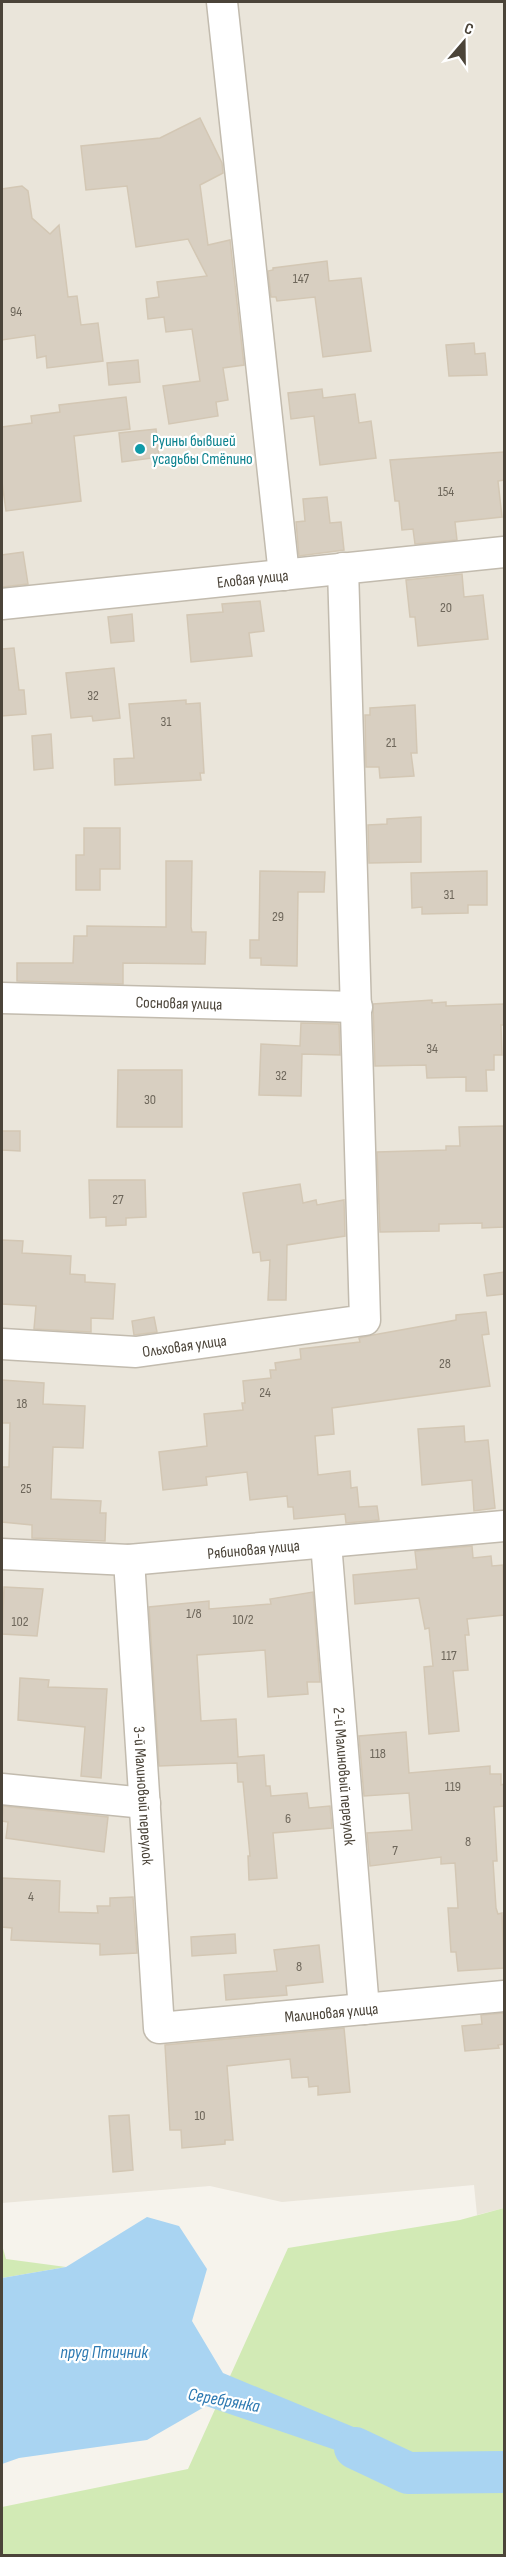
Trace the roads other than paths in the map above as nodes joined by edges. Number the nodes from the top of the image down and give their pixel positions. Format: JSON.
{"nodes":[{"id":1,"x":222,"y":2,"type":"edge"},
{"id":2,"x":504,"y":552,"type":"edge"},
{"id":3,"x":343,"y":568,"type":"junction"},
{"id":4,"x":285,"y":574,"type":"junction"},
{"id":5,"x":2,"y":604,"type":"edge"},
{"id":6,"x":2,"y":998,"type":"edge"},
{"id":7,"x":357,"y":1007,"type":"junction"},
{"id":8,"x":2,"y":1344,"type":"edge"},
{"id":9,"x":504,"y":1526,"type":"edge"},
{"id":10,"x":326,"y":1543,"type":"junction"},
{"id":11,"x":2,"y":1554,"type":"edge"},
{"id":12,"x":129,"y":1560,"type":"junction"},
{"id":13,"x":2,"y":1788,"type":"edge"},
{"id":14,"x":145,"y":1803,"type":"junction"},
{"id":15,"x":504,"y":1996,"type":"edge"},
{"id":16,"x":364,"y":2009,"type":"junction"},
{"id":17,"x":159,"y":2028,"type":"joint"}],
"edges":[{"from":1,"to":4,"type":"street"},
{"from":2,"to":3,"type":"street","name":"Еловая улица"},
{"from":3,"to":4,"type":"street","name":"Еловая улица"},
{"from":3,"to":7,"type":"street"},
{"from":4,"to":5,"type":"street","name":"Еловая улица"},
{"from":6,"to":7,"type":"street","name":"Сосновая улица"},
{"from":7,"to":8,"type":"street","name":"Ольховая улица"},
{"from":9,"to":10,"type":"street","name":"Рябиновая улица"},
{"from":10,"to":12,"type":"street","name":"Рябиновая улица"},
{"from":10,"to":16,"type":"street","name":"2-й Малиновый переулок"},
{"from":11,"to":12,"type":"street","name":"Рябиновая улица"},
{"from":12,"to":14,"type":"street","name":"3-й Малиновый переулок"},
{"from":13,"to":14,"type":"street"},
{"from":14,"to":17,"type":"street","name":"3-й Малиновый переулок"},
{"from":15,"to":16,"type":"street","name":"Малиновая улица"},
{"from":16,"to":17,"type":"street","name":"Малиновая улица"}]}
